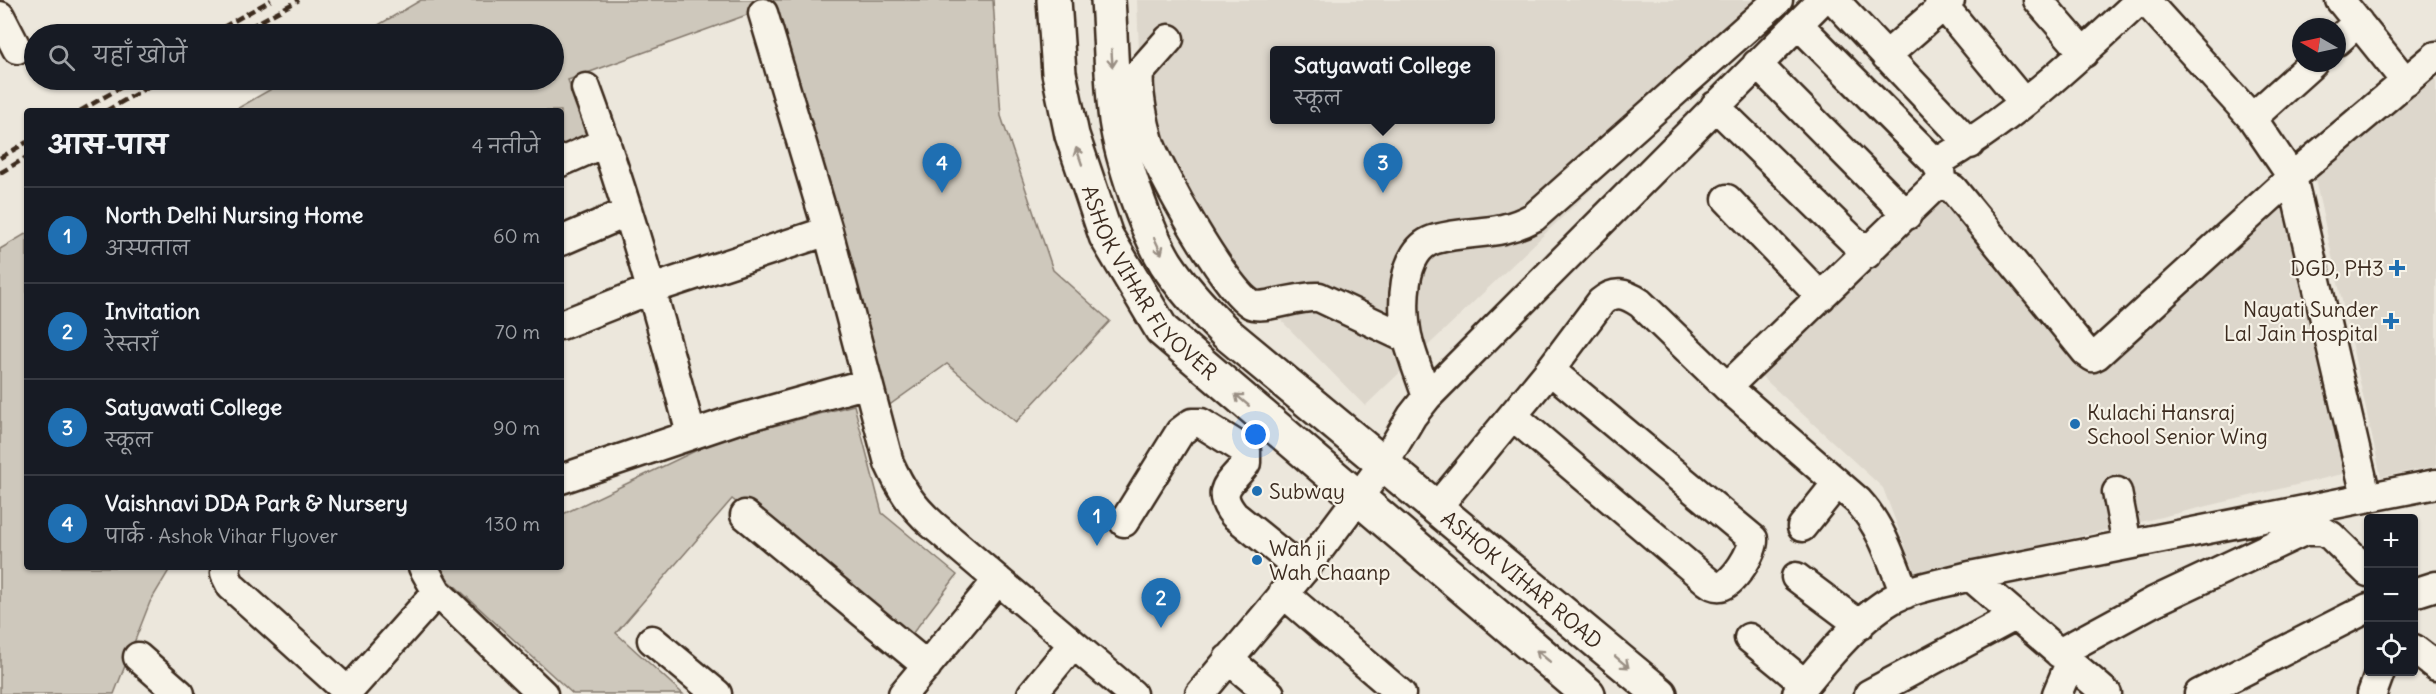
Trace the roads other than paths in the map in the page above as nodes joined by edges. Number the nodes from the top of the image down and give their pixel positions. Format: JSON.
{"nodes":[{"id":1,"x":1054,"y":0,"type":"edge"},
{"id":2,"x":1108,"y":0,"type":"edge"},
{"id":3,"x":1778,"y":0,"type":"edge"},
{"id":4,"x":1822,"y":0,"type":"edge"},
{"id":5,"x":1834,"y":0,"type":"edge"},
{"id":6,"x":2038,"y":0,"type":"edge"},
{"id":7,"x":2140,"y":0,"type":"edge"},
{"id":8,"x":2145,"y":0,"type":"edge"},
{"id":9,"x":2340,"y":0,"type":"edge"},
{"id":10,"x":1944,"y":2,"type":"edge"},
{"id":11,"x":763,"y":13,"type":"dead end"},
{"id":12,"x":0,"y":16,"type":"edge"},
{"id":13,"x":2358,"y":22,"type":"junction"},
{"id":14,"x":1798,"y":24,"type":"junction"},
{"id":15,"x":2346,"y":33,"type":"edge"},
{"id":16,"x":1169,"y":39,"type":"dead end"},
{"id":17,"x":17,"y":49,"type":"dead end"},
{"id":18,"x":2084,"y":53,"type":"junction"},
{"id":19,"x":1886,"y":56,"type":"junction"},
{"id":20,"x":2436,"y":56,"type":"edge"},
{"id":21,"x":1758,"y":64,"type":"junction"},
{"id":22,"x":2303,"y":72,"type":"edge"},
{"id":23,"x":2406,"y":82,"type":"junction"},
{"id":24,"x":586,"y":88,"type":"dead end"},
{"id":25,"x":2024,"y":103,"type":"junction"},
{"id":26,"x":1715,"y":106,"type":"junction"},
{"id":27,"x":2252,"y":118,"type":"junction"},
{"id":28,"x":606,"y":142,"type":"junction"},
{"id":29,"x":1970,"y":144,"type":"junction"},
{"id":30,"x":564,"y":161,"type":"edge"},
{"id":31,"x":1938,"y":174,"type":"junction"},
{"id":32,"x":2292,"y":177,"type":"junction"},
{"id":33,"x":1727,"y":199,"type":"dead end"},
{"id":34,"x":628,"y":212,"type":"junction"},
{"id":35,"x":1907,"y":215,"type":"junction"},
{"id":36,"x":828,"y":231,"type":"junction"},
{"id":37,"x":564,"y":240,"type":"edge"},
{"id":38,"x":1867,"y":254,"type":"junction"},
{"id":39,"x":652,"y":289,"type":"junction"},
{"id":40,"x":1821,"y":297,"type":"junction"},
{"id":41,"x":564,"y":324,"type":"edge"},
{"id":42,"x":1408,"y":339,"type":"junction"},
{"id":43,"x":1550,"y":370,"type":"junction"},
{"id":44,"x":868,"y":383,"type":"junction"},
{"id":45,"x":1727,"y":387,"type":"junction"},
{"id":46,"x":1428,"y":397,"type":"junction"},
{"id":47,"x":1513,"y":416,"type":"junction"},
{"id":48,"x":692,"y":434,"type":"junction"},
{"id":49,"x":1384,"y":463,"type":"junction"},
{"id":50,"x":564,"y":478,"type":"edge"},
{"id":51,"x":1837,"y":483,"type":"junction"},
{"id":52,"x":2436,"y":484,"type":"edge"},
{"id":53,"x":2117,"y":492,"type":"dead end"},
{"id":54,"x":2366,"y":496,"type":"junction"},
{"id":55,"x":1358,"y":499,"type":"junction"},
{"id":56,"x":1437,"y":507,"type":"junction"},
{"id":57,"x":745,"y":515,"type":"dead end"},
{"id":58,"x":1124,"y":522,"type":"dead end"},
{"id":59,"x":1802,"y":527,"type":"dead end"},
{"id":60,"x":2127,"y":544,"type":"junction"},
{"id":61,"x":2364,"y":568,"type":"edge"},
{"id":62,"x":226,"y":570,"type":"edge"},
{"id":63,"x":425,"y":570,"type":"edge"},
{"id":64,"x":1303,"y":571,"type":"junction"},
{"id":65,"x":1970,"y":576,"type":"junction"},
{"id":66,"x":1796,"y":577,"type":"dead end"},
{"id":67,"x":998,"y":580,"type":"junction"},
{"id":68,"x":2436,"y":586,"type":"edge"},
{"id":69,"x":437,"y":592,"type":"junction"},
{"id":70,"x":2418,"y":592,"type":"edge"},
{"id":71,"x":1283,"y":593,"type":"junction"},
{"id":72,"x":1905,"y":594,"type":"junction"},
{"id":73,"x":2364,"y":611,"type":"edge"},
{"id":74,"x":2015,"y":616,"type":"junction"},
{"id":75,"x":1860,"y":626,"type":"junction"},
{"id":76,"x":1749,"y":638,"type":"dead end"},
{"id":77,"x":652,"y":640,"type":"dead end"},
{"id":78,"x":1073,"y":644,"type":"junction"},
{"id":79,"x":2418,"y":652,"type":"edge"},
{"id":80,"x":138,"y":657,"type":"dead end"},
{"id":81,"x":2064,"y":658,"type":"junction"},
{"id":82,"x":1228,"y":659,"type":"junction"},
{"id":83,"x":927,"y":666,"type":"junction"},
{"id":84,"x":2436,"y":666,"type":"edge"},
{"id":85,"x":2378,"y":676,"type":"edge"},
{"id":86,"x":1801,"y":689,"type":"edge"},
{"id":87,"x":532,"y":691,"type":"edge"},
{"id":88,"x":347,"y":693,"type":"edge"},
{"id":89,"x":2056,"y":693,"type":"edge"},
{"id":90,"x":180,"y":694,"type":"edge"},
{"id":91,"x":717,"y":694,"type":"edge"},
{"id":92,"x":903,"y":694,"type":"edge"},
{"id":93,"x":1032,"y":694,"type":"edge"},
{"id":94,"x":1132,"y":694,"type":"edge"},
{"id":95,"x":1200,"y":694,"type":"edge"},
{"id":96,"x":1270,"y":694,"type":"edge"},
{"id":97,"x":1401,"y":694,"type":"edge"},
{"id":98,"x":1588,"y":694,"type":"edge"},
{"id":99,"x":1660,"y":694,"type":"edge"},
{"id":100,"x":1869,"y":694,"type":"edge"},
{"id":101,"x":2107,"y":694,"type":"edge"},
{"id":102,"x":2199,"y":694,"type":"edge"},
{"id":103,"x":2372,"y":694,"type":"edge"}],
"edges":[{"from":55,"to":1,"type":"main road","name":"ASHOK VIHAR FLYOVER","one_way":true},
{"from":2,"to":49,"type":"main road","name":"ASHOK VIHAR FLYOVER","one_way":true},
{"from":3,"to":42,"type":"street"},
{"from":4,"to":14,"type":"street"},
{"from":5,"to":19,"type":"street"},
{"from":6,"to":18,"type":"street"},
{"from":7,"to":18,"type":"street"},
{"from":8,"to":27,"type":"street"},
{"from":9,"to":13,"type":"street"},
{"from":10,"to":19,"type":"street"},
{"from":10,"to":25,"type":"street"},
{"from":11,"to":36,"type":"street"},
{"from":12,"to":17,"type":"street"},
{"from":13,"to":15,"type":"street"},
{"from":13,"to":23,"type":"street"},
{"from":14,"to":21,"type":"street"},
{"from":14,"to":31,"type":"street"},
{"from":16,"to":42,"type":"street"},
{"from":18,"to":25,"type":"street"},
{"from":19,"to":29,"type":"street"},
{"from":20,"to":23,"type":"street"},
{"from":21,"to":26,"type":"street"},
{"from":21,"to":35,"type":"street"},
{"from":22,"to":27,"type":"street"},
{"from":23,"to":32,"type":"street"},
{"from":24,"to":28,"type":"street"},
{"from":25,"to":29,"type":"street"},
{"from":26,"to":38,"type":"street"},
{"from":26,"to":46,"type":"street"},
{"from":27,"to":32,"type":"street"},
{"from":28,"to":30,"type":"street"},
{"from":28,"to":34,"type":"street"},
{"from":29,"to":31,"type":"street"},
{"from":31,"to":32,"type":"street"},
{"from":31,"to":35,"type":"street"},
{"from":32,"to":54,"type":"street"},
{"from":33,"to":40,"type":"street"},
{"from":34,"to":37,"type":"street"},
{"from":34,"to":39,"type":"street"},
{"from":35,"to":38,"type":"street"},
{"from":36,"to":39,"type":"street"},
{"from":36,"to":44,"type":"street"},
{"from":38,"to":40,"type":"street"},
{"from":39,"to":41,"type":"street"},
{"from":39,"to":48,"type":"street"},
{"from":40,"to":45,"type":"street"},
{"from":42,"to":46,"type":"street"},
{"from":43,"to":45,"type":"street"},
{"from":43,"to":47,"type":"street"},
{"from":43,"to":47,"type":"street"},
{"from":44,"to":48,"type":"street"},
{"from":44,"to":67,"type":"street"},
{"from":45,"to":51,"type":"street"},
{"from":46,"to":49,"type":"street"},
{"from":47,"to":56,"type":"street"},
{"from":48,"to":50,"type":"street"},
{"from":49,"to":55,"type":"street"},
{"from":49,"to":56,"type":"main road","name":"ASHOK VIHAR ROAD"},
{"from":51,"to":59,"type":"street"},
{"from":51,"to":72,"type":"street"},
{"from":52,"to":54,"type":"street"},
{"from":53,"to":60,"type":"street"},
{"from":54,"to":60,"type":"street"},
{"from":55,"to":64,"type":"street"},
{"from":98,"to":55,"type":"main road","one_way":true},
{"from":56,"to":99,"type":"main road","name":"ASHOK VIHAR ROAD","one_way":true},
{"from":57,"to":83,"type":"street"},
{"from":58,"to":64,"type":"street"},
{"from":60,"to":65,"type":"street"},
{"from":61,"to":81,"type":"street"},
{"from":62,"to":88,"type":"street"},
{"from":63,"to":69,"type":"street"},
{"from":64,"to":71,"type":"street"},
{"from":65,"to":72,"type":"street"},
{"from":65,"to":74,"type":"street"},
{"from":66,"to":75,"type":"street"},
{"from":67,"to":78,"type":"street"},
{"from":67,"to":83,"type":"street"},
{"from":68,"to":70,"type":"street"},
{"from":69,"to":87,"type":"street"},
{"from":69,"to":88,"type":"street"},
{"from":71,"to":82,"type":"street"},
{"from":71,"to":97,"type":"street"},
{"from":72,"to":75,"type":"street"},
{"from":73,"to":102,"type":"street"},
{"from":74,"to":81,"type":"street"},
{"from":74,"to":100,"type":"street"},
{"from":75,"to":86,"type":"street"},
{"from":76,"to":86,"type":"street"},
{"from":77,"to":91,"type":"street"},
{"from":78,"to":93,"type":"street"},
{"from":78,"to":94,"type":"street"},
{"from":79,"to":84,"type":"street"},
{"from":80,"to":90,"type":"street"},
{"from":81,"to":89,"type":"street"},
{"from":81,"to":101,"type":"street"},
{"from":82,"to":95,"type":"street"},
{"from":82,"to":96,"type":"street"},
{"from":83,"to":92,"type":"street"},
{"from":85,"to":103,"type":"street"}]}
